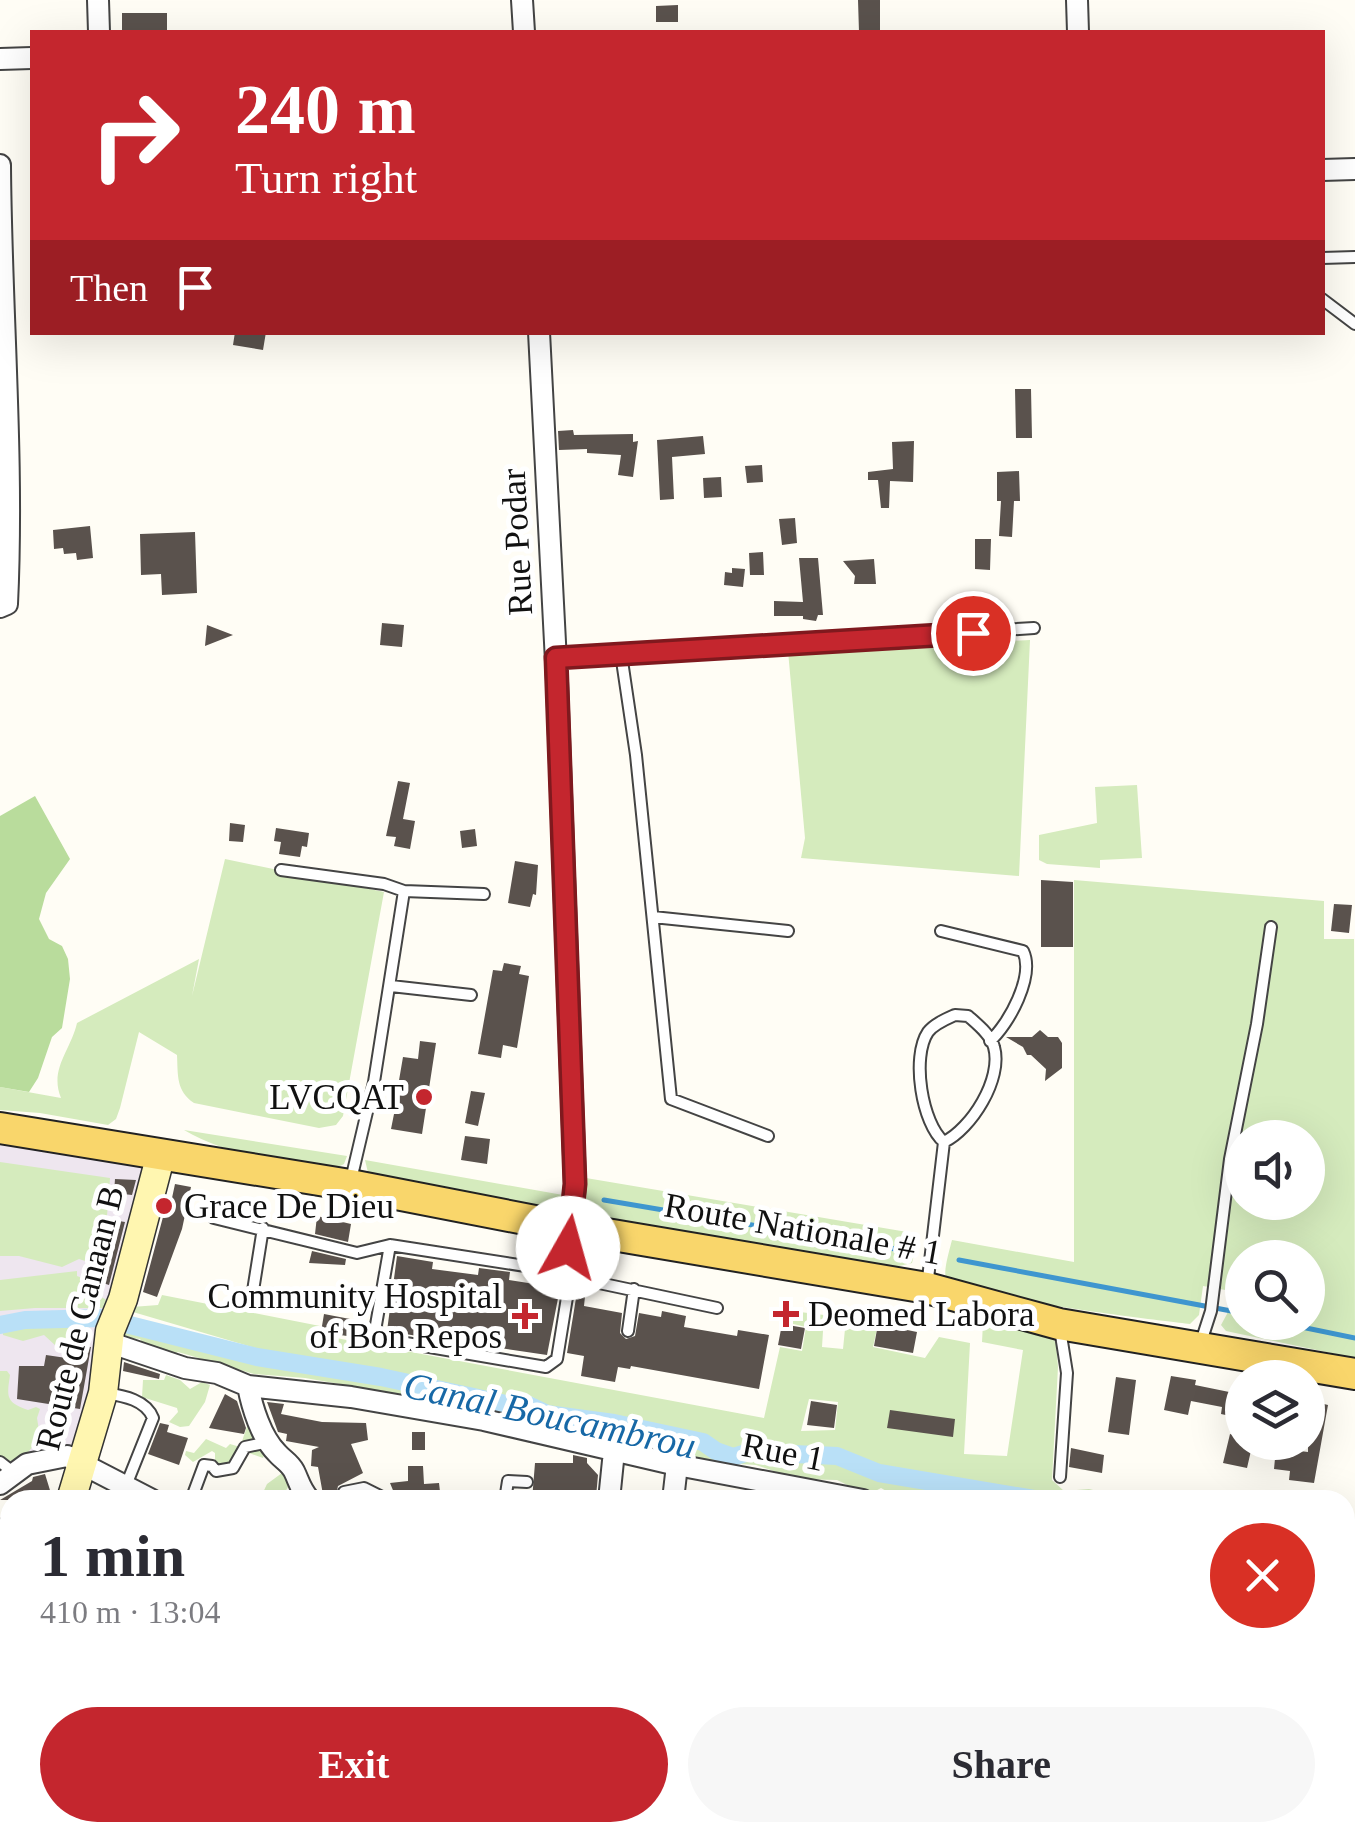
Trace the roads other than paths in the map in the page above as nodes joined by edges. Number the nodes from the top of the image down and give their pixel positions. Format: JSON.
{"nodes":[{"id":1,"x":98,"y":0,"type":"edge"},
{"id":2,"x":522,"y":0,"type":"edge"},
{"id":3,"x":1077,"y":0,"type":"edge"},
{"id":4,"x":99,"y":30,"type":"edge"},
{"id":5,"x":524,"y":30,"type":"edge"},
{"id":6,"x":1078,"y":30,"type":"edge"},
{"id":7,"x":30,"y":58,"type":"edge"},
{"id":8,"x":0,"y":59,"type":"edge"},
{"id":9,"x":0,"y":165,"type":"edge"},
{"id":10,"x":1355,"y":169,"type":"edge"},
{"id":11,"x":1325,"y":170,"type":"edge"},
{"id":12,"x":1325,"y":258,"type":"edge"},
{"id":13,"x":1355,"y":258,"type":"edge"},
{"id":14,"x":1325,"y":301,"type":"edge"},
{"id":15,"x":1355,"y":324,"type":"edge"},
{"id":16,"x":539,"y":335,"type":"edge"},
{"id":17,"x":0,"y":607,"type":"edge"},
{"id":18,"x":1034,"y":628,"type":"dead end"},
{"id":19,"x":622,"y":654,"type":"junction"},
{"id":20,"x":556,"y":658,"type":"junction"},
{"id":21,"x":281,"y":870,"type":"dead end"},
{"id":22,"x":404,"y":891,"type":"junction"},
{"id":23,"x":484,"y":894,"type":"dead end"},
{"id":24,"x":652,"y":917,"type":"junction"},
{"id":25,"x":1271,"y":927,"type":"dead end"},
{"id":26,"x":788,"y":931,"type":"dead end"},
{"id":27,"x":941,"y":931,"type":"dead end"},
{"id":28,"x":391,"y":986,"type":"junction"},
{"id":29,"x":471,"y":994,"type":"dead end"},
{"id":30,"x":990,"y":1041,"type":"junction"},
{"id":31,"x":0,"y":1128,"type":"edge"},
{"id":32,"x":768,"y":1136,"type":"dead end"},
{"id":33,"x":944,"y":1142,"type":"junction"},
{"id":34,"x":161,"y":1154,"type":"junction"},
{"id":35,"x":350,"y":1184,"type":"junction"},
{"id":36,"x":214,"y":1218,"type":"dead end"},
{"id":37,"x":263,"y":1228,"type":"junction"},
{"id":38,"x":571,"y":1228,"type":"junction"},
{"id":39,"x":603,"y":1232,"type":"junction"},
{"id":40,"x":390,"y":1245,"type":"junction"},
{"id":41,"x":564,"y":1272,"type":"junction"},
{"id":42,"x":926,"y":1288,"type":"junction"},
{"id":43,"x":634,"y":1290,"type":"junction"},
{"id":44,"x":252,"y":1298,"type":"dead end"},
{"id":45,"x":717,"y":1308,"type":"dead end"},
{"id":46,"x":1059,"y":1324,"type":"junction"},
{"id":47,"x":628,"y":1331,"type":"dead end"},
{"id":48,"x":109,"y":1336,"type":"junction"},
{"id":49,"x":1200,"y":1346,"type":"junction"},
{"id":50,"x":1355,"y":1374,"type":"edge"},
{"id":51,"x":248,"y":1386,"type":"junction"},
{"id":52,"x":103,"y":1393,"type":"junction"},
{"id":53,"x":270,"y":1442,"type":"junction"},
{"id":54,"x":614,"y":1450,"type":"junction"},
{"id":55,"x":82,"y":1464,"type":"junction"},
{"id":56,"x":677,"y":1465,"type":"junction"},
{"id":57,"x":5,"y":1473,"type":"edge"},
{"id":58,"x":1060,"y":1478,"type":"dead end"},
{"id":59,"x":527,"y":1482,"type":"dead end"},
{"id":60,"x":125,"y":1489,"type":"joint"},
{"id":61,"x":74,"y":1490,"type":"edge"},
{"id":62,"x":195,"y":1490,"type":"edge"},
{"id":63,"x":302,"y":1490,"type":"edge"},
{"id":64,"x":506,"y":1490,"type":"edge"},
{"id":65,"x":610,"y":1490,"type":"edge"},
{"id":66,"x":674,"y":1490,"type":"edge"},
{"id":67,"x":807,"y":1490,"type":"edge"}],
"edges":[{"from":1,"to":4,"type":"street"},
{"from":2,"to":5,"type":"street"},
{"from":3,"to":6,"type":"street"},
{"from":7,"to":8,"type":"street"},
{"from":9,"to":17,"type":"street"},
{"from":10,"to":11,"type":"street"},
{"from":12,"to":13,"type":"lane"},
{"from":14,"to":15,"type":"lane"},
{"from":16,"to":20,"type":"street","name":"Rue Podar"},
{"from":18,"to":19,"type":"lane"},
{"from":19,"to":20,"type":"lane"},
{"from":19,"to":24,"type":"lane"},
{"from":20,"to":38,"type":"street","name":"Rue Podar"},
{"from":21,"to":22,"type":"lane"},
{"from":22,"to":23,"type":"lane"},
{"from":22,"to":28,"type":"lane"},
{"from":24,"to":26,"type":"lane"},
{"from":24,"to":32,"type":"lane"},
{"from":25,"to":49,"type":"lane"},
{"from":27,"to":30,"type":"lane"},
{"from":28,"to":29,"type":"lane"},
{"from":28,"to":35,"type":"lane"},
{"from":30,"to":33,"type":"lane"},
{"from":30,"to":33,"type":"lane"},
{"from":31,"to":34,"type":"main road","name":"Route Nationale # 1"},
{"from":33,"to":42,"type":"lane"},
{"from":34,"to":35,"type":"main road","name":"Route Nationale # 1"},
{"from":34,"to":48,"type":"street","name":"Route de Canaan B"},
{"from":35,"to":38,"type":"main road","name":"Route Nationale # 1"},
{"from":36,"to":37,"type":"lane"},
{"from":37,"to":40,"type":"lane"},
{"from":37,"to":44,"type":"lane"},
{"from":38,"to":39,"type":"main road","name":"Route Nationale # 1"},
{"from":38,"to":41,"type":"lane"},
{"from":39,"to":42,"type":"main road","name":"Route Nationale # 1"},
{"from":39,"to":43,"type":"lane"},
{"from":40,"to":41,"type":"lane"},
{"from":40,"to":41,"type":"lane"},
{"from":42,"to":46,"type":"main road","name":"Route Nationale # 1"},
{"from":43,"to":45,"type":"lane"},
{"from":43,"to":47,"type":"lane"},
{"from":46,"to":49,"type":"main road","name":"Route Nationale # 1"},
{"from":46,"to":58,"type":"lane"},
{"from":48,"to":51,"type":"street","name":"Rue 1"},
{"from":48,"to":52,"type":"street","name":"Route de Canaan B"},
{"from":49,"to":50,"type":"main road","name":"Route Nationale # 1"},
{"from":51,"to":53,"type":"street"},
{"from":51,"to":54,"type":"street","name":"Rue 1"},
{"from":52,"to":55,"type":"street","name":"Route de Canaan B"},
{"from":52,"to":60,"type":"lane"},
{"from":53,"to":62,"type":"lane"},
{"from":53,"to":63,"type":"street"},
{"from":54,"to":56,"type":"street","name":"Rue 1"},
{"from":54,"to":65,"type":"street"},
{"from":55,"to":57,"type":"street"},
{"from":55,"to":60,"type":"street"},
{"from":55,"to":61,"type":"street","name":"Route de Canaan B"},
{"from":56,"to":66,"type":"street"},
{"from":56,"to":67,"type":"street","name":"Rue 1"},
{"from":59,"to":64,"type":"lane"}]}
